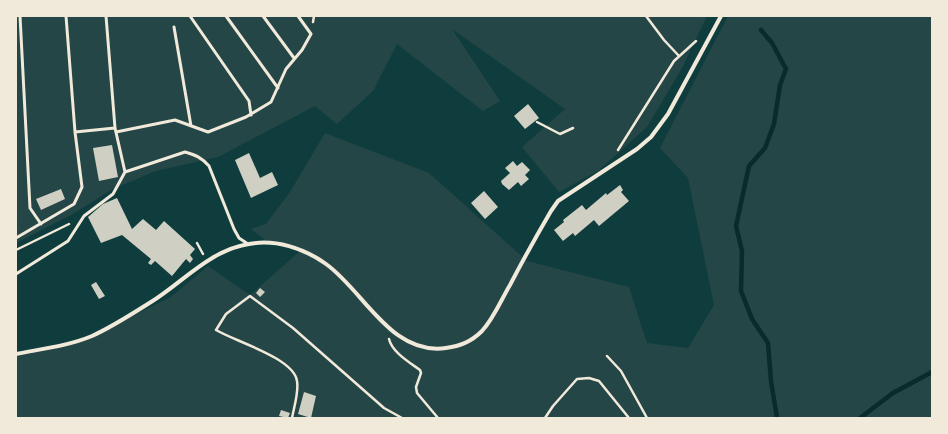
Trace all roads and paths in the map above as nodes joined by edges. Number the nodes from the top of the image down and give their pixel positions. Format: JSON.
{"nodes":[{"id":1,"x":20,"y":16,"type":"edge"},
{"id":2,"x":66,"y":16,"type":"edge"},
{"id":3,"x":106,"y":16,"type":"edge"},
{"id":4,"x":190,"y":16,"type":"edge"},
{"id":5,"x":226,"y":16,"type":"edge"},
{"id":6,"x":263,"y":16,"type":"edge"},
{"id":7,"x":298,"y":16,"type":"edge"},
{"id":8,"x":646,"y":16,"type":"edge"},
{"id":9,"x":721,"y":16,"type":"edge"},
{"id":10,"x":174,"y":27,"type":"dead end"},
{"id":11,"x":294,"y":58,"type":"junction"},
{"id":12,"x":278,"y":88,"type":"junction"},
{"id":13,"x":251,"y":115,"type":"junction"},
{"id":14,"x":537,"y":122,"type":"dead end"},
{"id":15,"x":191,"y":126,"type":"junction"},
{"id":16,"x":116,"y":128,"type":"junction"},
{"id":17,"x":573,"y":128,"type":"dead end"},
{"id":18,"x":75,"y":132,"type":"junction"},
{"id":19,"x":116,"y":132,"type":"junction"},
{"id":20,"x":618,"y":151,"type":"dead end"},
{"id":21,"x":125,"y":172,"type":"junction"},
{"id":22,"x":84,"y":216,"type":"junction"},
{"id":23,"x":41,"y":224,"type":"junction"},
{"id":24,"x":16,"y":238,"type":"edge"},
{"id":25,"x":248,"y":244,"type":"junction"},
{"id":26,"x":16,"y":250,"type":"edge"},
{"id":27,"x":16,"y":274,"type":"edge"},
{"id":28,"x":389,"y":329,"type":"junction"},
{"id":29,"x":16,"y":354,"type":"edge"},
{"id":30,"x":607,"y":356,"type":"dead end"},
{"id":31,"x":292,"y":418,"type":"edge"},
{"id":32,"x":402,"y":418,"type":"edge"},
{"id":33,"x":438,"y":418,"type":"edge"},
{"id":34,"x":545,"y":418,"type":"edge"},
{"id":35,"x":629,"y":418,"type":"edge"},
{"id":36,"x":648,"y":418,"type":"edge"}],
"edges":[{"from":1,"to":23,"type":"lane"},
{"from":2,"to":18,"type":"lane"},
{"from":3,"to":16,"type":"lane"},
{"from":4,"to":13,"type":"lane"},
{"from":5,"to":12,"type":"lane"},
{"from":6,"to":11,"type":"lane"},
{"from":7,"to":11,"type":"lane"},
{"from":8,"to":20,"type":"path"},
{"from":9,"to":28,"type":"street"},
{"from":10,"to":15,"type":"lane"},
{"from":11,"to":12,"type":"lane"},
{"from":12,"to":13,"type":"lane"},
{"from":13,"to":15,"type":"lane"},
{"from":14,"to":17,"type":"path"},
{"from":15,"to":19,"type":"lane"},
{"from":16,"to":18,"type":"lane"},
{"from":16,"to":19,"type":"lane"},
{"from":18,"to":23,"type":"lane"},
{"from":19,"to":21,"type":"lane"},
{"from":21,"to":22,"type":"lane"},
{"from":21,"to":25,"type":"lane"},
{"from":22,"to":26,"type":"path"},
{"from":22,"to":27,"type":"lane"},
{"from":23,"to":24,"type":"lane"},
{"from":25,"to":28,"type":"street"},
{"from":25,"to":29,"type":"street"},
{"from":28,"to":33,"type":"path"},
{"from":30,"to":36,"type":"path"},
{"from":31,"to":32,"type":"path"},
{"from":34,"to":35,"type":"path"}]}
